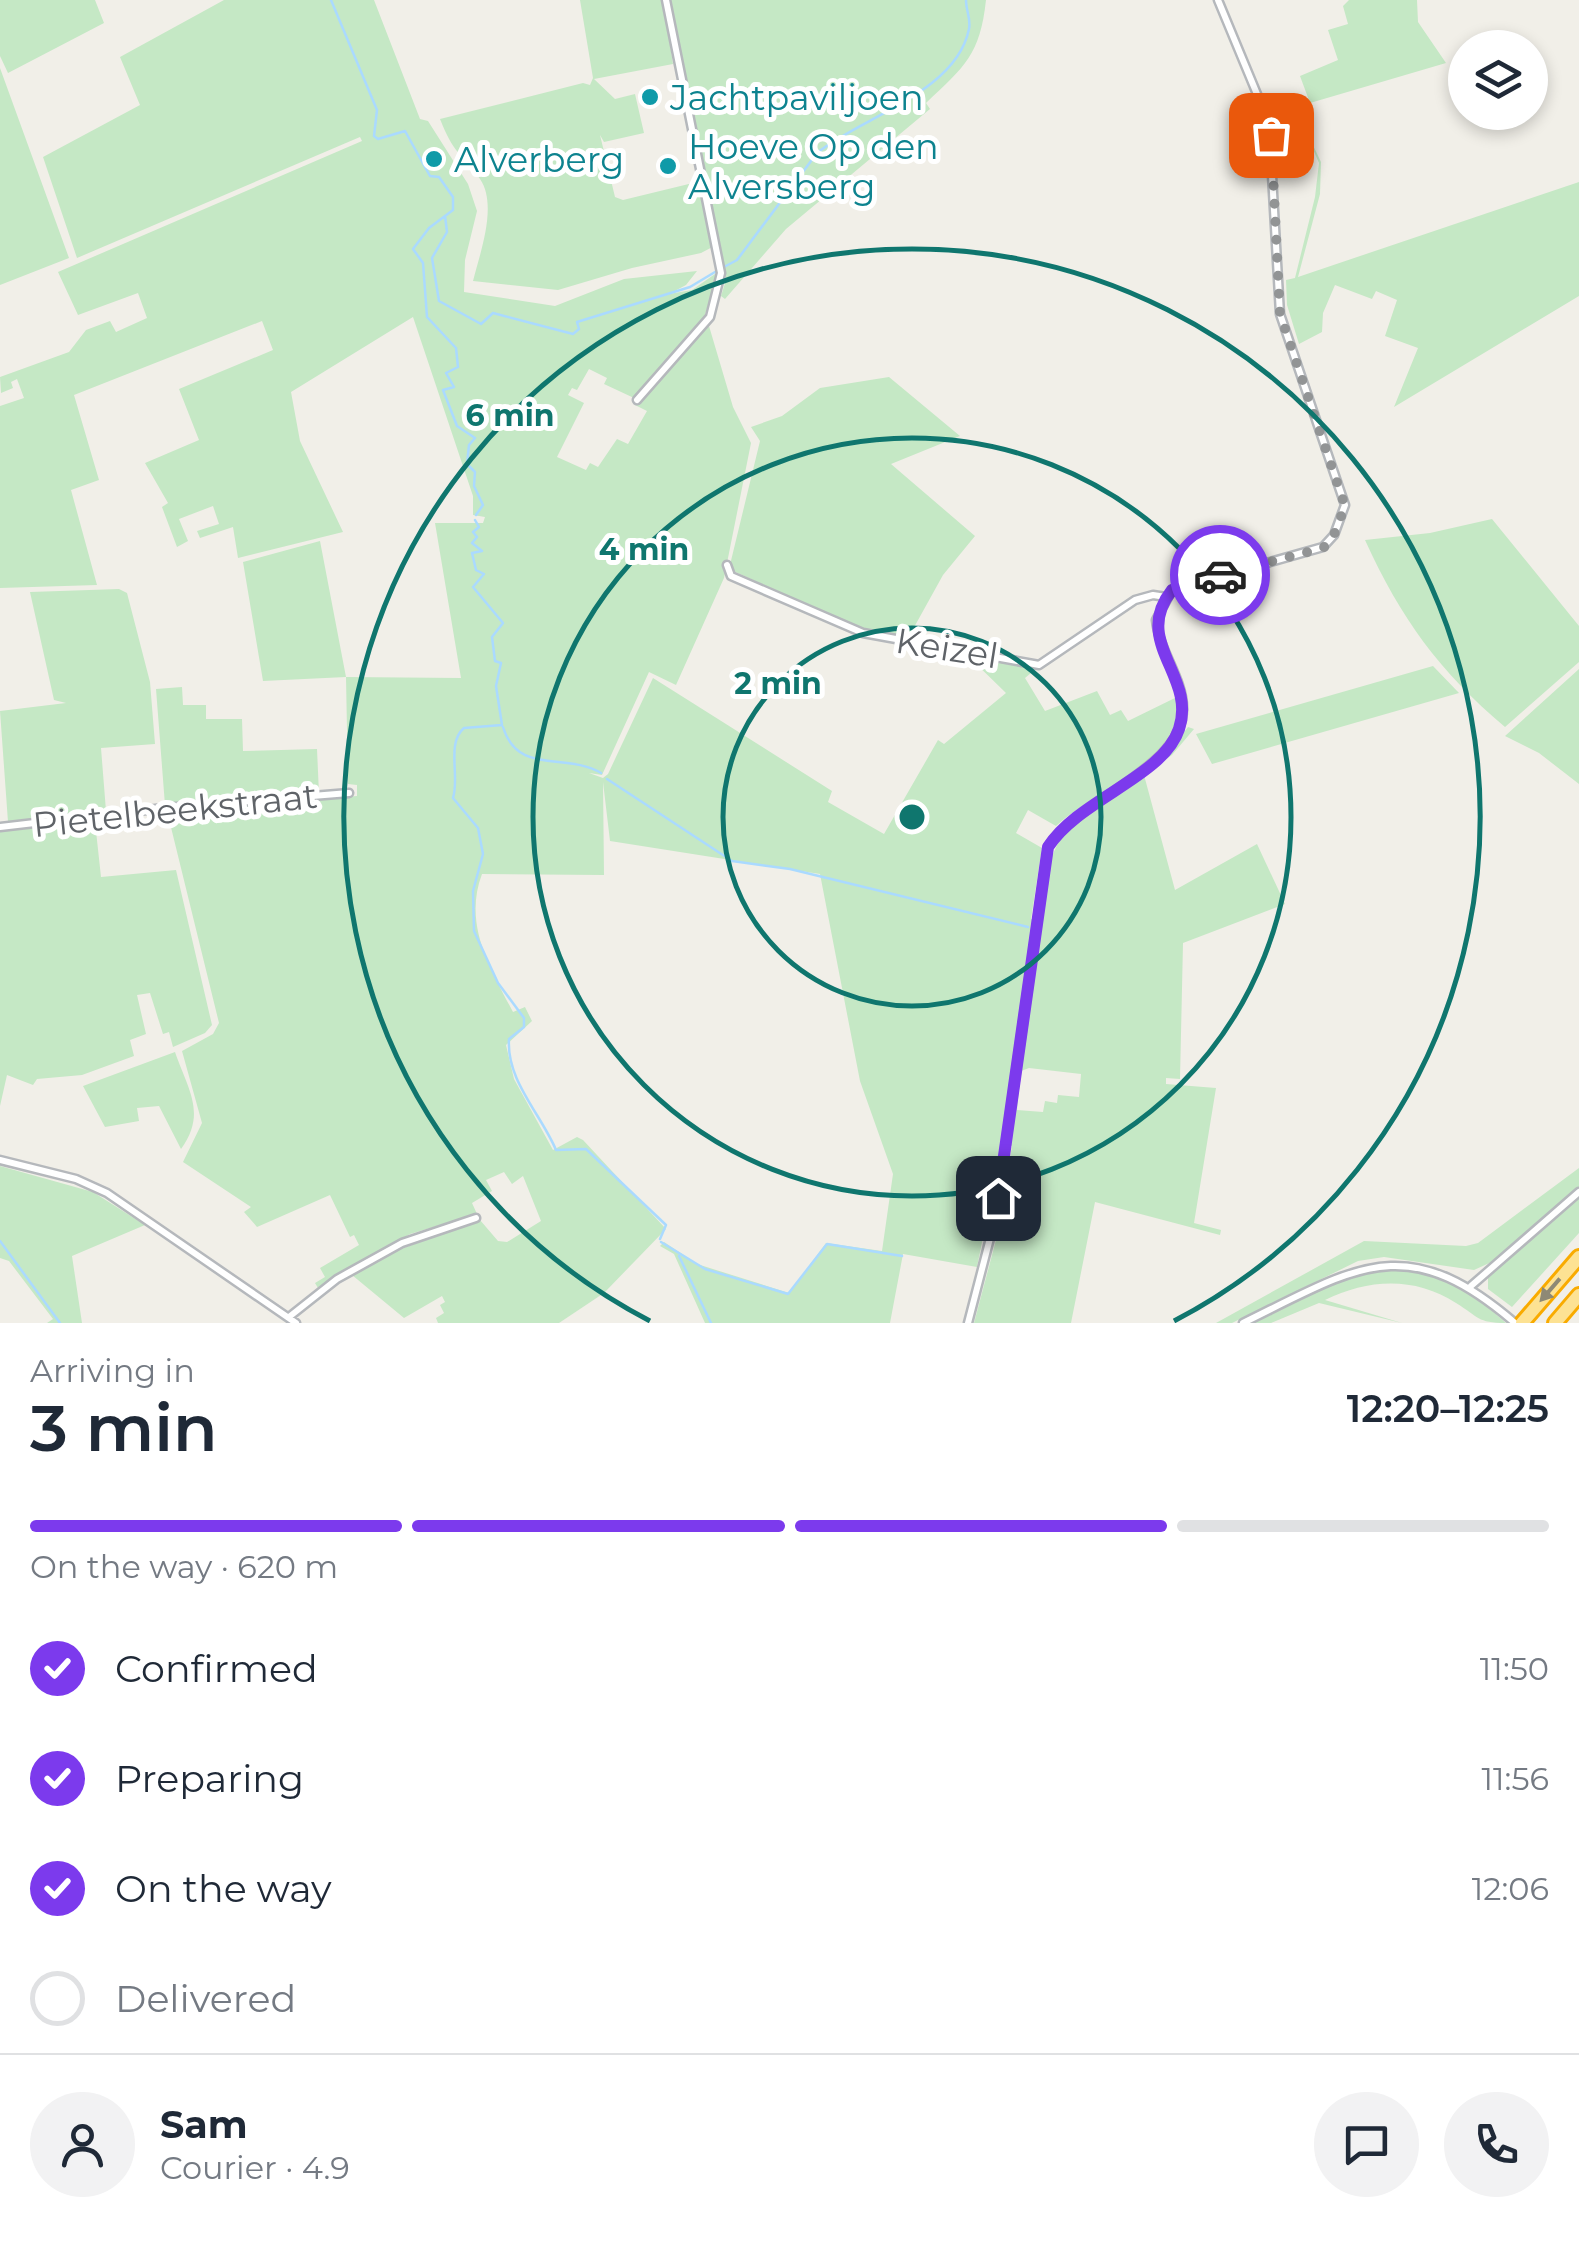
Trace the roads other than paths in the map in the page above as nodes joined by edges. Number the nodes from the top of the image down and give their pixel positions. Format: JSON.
{"nodes":[{"id":1,"x":666,"y":0,"type":"edge"},
{"id":2,"x":1218,"y":0,"type":"edge"},
{"id":3,"x":637,"y":400,"type":"dead end"},
{"id":4,"x":727,"y":565,"type":"dead end"},
{"id":5,"x":1166,"y":598,"type":"junction"},
{"id":6,"x":350,"y":794,"type":"dead end"},
{"id":7,"x":0,"y":827,"type":"edge"},
{"id":8,"x":0,"y":1160,"type":"edge"},
{"id":9,"x":1579,"y":1192,"type":"edge"},
{"id":10,"x":476,"y":1218,"type":"dead end"},
{"id":11,"x":1579,"y":1257,"type":"edge"},
{"id":12,"x":1471,"y":1286,"type":"junction"},
{"id":13,"x":1579,"y":1296,"type":"edge"},
{"id":14,"x":292,"y":1320,"type":"edge"},
{"id":15,"x":968,"y":1323,"type":"edge"},
{"id":16,"x":1243,"y":1323,"type":"edge"},
{"id":17,"x":1518,"y":1323,"type":"edge"},
{"id":18,"x":1555,"y":1323,"type":"edge"}],
"edges":[{"from":1,"to":3,"type":"street"},
{"from":2,"to":5,"type":"street","name":"Keizel"},
{"from":4,"to":5,"type":"street","name":"Keizel"},
{"from":5,"to":15,"type":"street"},
{"from":6,"to":7,"type":"street","name":"Pietelbeekstraat"},
{"from":8,"to":14,"type":"street"},
{"from":9,"to":12,"type":"street"},
{"from":10,"to":14,"type":"street"},
{"from":11,"to":17,"type":"highway","one_way":true},
{"from":12,"to":16,"type":"street"},
{"from":12,"to":17,"type":"street"},
{"from":13,"to":18,"type":"highway"}]}
